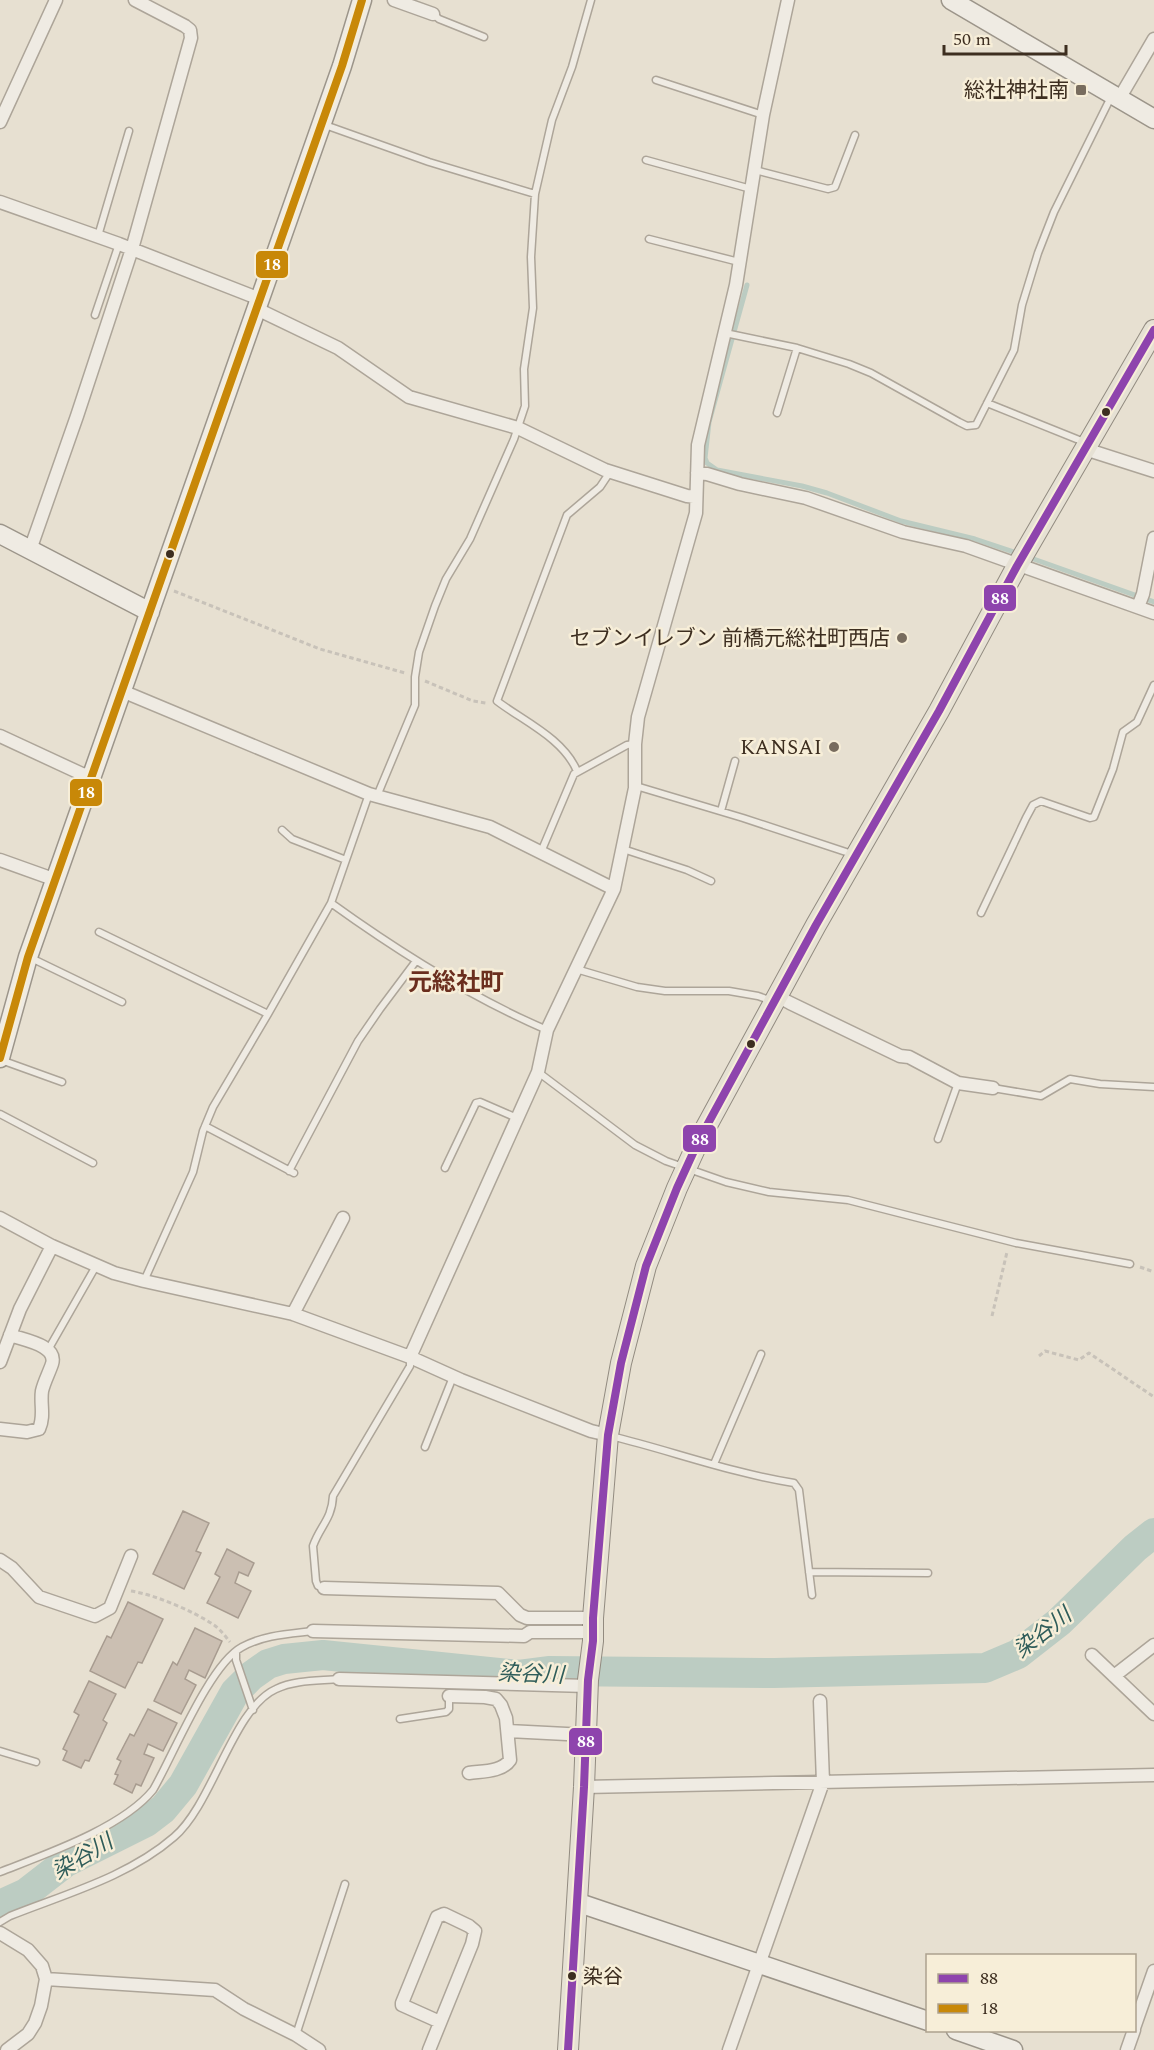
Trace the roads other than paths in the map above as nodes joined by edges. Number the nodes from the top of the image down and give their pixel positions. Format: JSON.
{"nodes":[{"id":1,"x":56,"y":0,"type":"edge"},
{"id":2,"x":135,"y":0,"type":"edge"},
{"id":3,"x":362,"y":0,"type":"edge"},
{"id":4,"x":394,"y":0,"type":"edge"},
{"id":5,"x":591,"y":0,"type":"edge"},
{"id":6,"x":788,"y":0,"type":"edge"},
{"id":7,"x":951,"y":0,"type":"edge"},
{"id":8,"x":434,"y":14,"type":"joint"},
{"id":9,"x":484,"y":37,"type":"dead end"},
{"id":10,"x":1154,"y":39,"type":"edge"},
{"id":11,"x":656,"y":80,"type":"dead end"},
{"id":12,"x":1116,"y":97,"type":"junction"},
{"id":13,"x":763,"y":115,"type":"junction"},
{"id":14,"x":1154,"y":119,"type":"edge"},
{"id":15,"x":0,"y":122,"type":"edge"},
{"id":16,"x":322,"y":124,"type":"junction"},
{"id":17,"x":129,"y":131,"type":"dead end"},
{"id":18,"x":855,"y":135,"type":"dead end"},
{"id":19,"x":646,"y":160,"type":"dead end"},
{"id":20,"x":754,"y":170,"type":"junction"},
{"id":21,"x":751,"y":189,"type":"junction"},
{"id":22,"x":535,"y":194,"type":"junction"},
{"id":23,"x":0,"y":202,"type":"edge"},
{"id":24,"x":98,"y":237,"type":"junction"},
{"id":25,"x":649,"y":239,"type":"dead end"},
{"id":26,"x":119,"y":244,"type":"junction"},
{"id":27,"x":132,"y":249,"type":"junction"},
{"id":28,"x":740,"y":262,"type":"junction"},
{"id":29,"x":258,"y":304,"type":"junction"},
{"id":30,"x":95,"y":315,"type":"dead end"},
{"id":31,"x":1154,"y":330,"type":"edge"},
{"id":32,"x":724,"y":333,"type":"junction"},
{"id":33,"x":797,"y":348,"type":"junction"},
{"id":34,"x":987,"y":403,"type":"junction"},
{"id":35,"x":777,"y":412,"type":"dead end"},
{"id":36,"x":518,"y":428,"type":"junction"},
{"id":37,"x":1087,"y":446,"type":"junction"},
{"id":38,"x":1154,"y":471,"type":"edge"},
{"id":39,"x":610,"y":472,"type":"junction"},
{"id":40,"x":697,"y":473,"type":"junction"},
{"id":41,"x":696,"y":497,"type":"junction"},
{"id":42,"x":0,"y":534,"type":"edge"},
{"id":43,"x":1154,"y":538,"type":"edge"},
{"id":44,"x":30,"y":550,"type":"junction"},
{"id":45,"x":1017,"y":566,"type":"junction"},
{"id":46,"x":1138,"y":607,"type":"junction"},
{"id":47,"x":150,"y":612,"type":"junction"},
{"id":48,"x":1154,"y":613,"type":"edge"},
{"id":49,"x":1154,"y":685,"type":"edge"},
{"id":50,"x":122,"y":691,"type":"junction"},
{"id":51,"x":0,"y":736,"type":"edge"},
{"id":52,"x":635,"y":744,"type":"junction"},
{"id":53,"x":735,"y":760,"type":"dead end"},
{"id":54,"x":577,"y":771,"type":"junction"},
{"id":55,"x":92,"y":776,"type":"junction"},
{"id":56,"x":635,"y":786,"type":"junction"},
{"id":57,"x":373,"y":795,"type":"junction"},
{"id":58,"x":721,"y":811,"type":"junction"},
{"id":59,"x":282,"y":830,"type":"dead end"},
{"id":60,"x":622,"y":848,"type":"junction"},
{"id":61,"x":541,"y":852,"type":"junction"},
{"id":62,"x":856,"y":856,"type":"junction"},
{"id":63,"x":0,"y":860,"type":"edge"},
{"id":64,"x":346,"y":860,"type":"junction"},
{"id":65,"x":56,"y":880,"type":"junction"},
{"id":66,"x":711,"y":881,"type":"dead end"},
{"id":67,"x":614,"y":889,"type":"junction"},
{"id":68,"x":331,"y":903,"type":"junction"},
{"id":69,"x":981,"y":913,"type":"dead end"},
{"id":70,"x":99,"y":932,"type":"dead end"},
{"id":71,"x":28,"y":957,"type":"junction"},
{"id":72,"x":416,"y":961,"type":"junction"},
{"id":73,"x":576,"y":969,"type":"junction"},
{"id":74,"x":776,"y":998,"type":"junction"},
{"id":75,"x":122,"y":1002,"type":"dead end"},
{"id":76,"x":268,"y":1014,"type":"junction"},
{"id":77,"x":547,"y":1030,"type":"junction"},
{"id":78,"x":0,"y":1059,"type":"edge"},
{"id":79,"x":538,"y":1072,"type":"junction"},
{"id":80,"x":62,"y":1082,"type":"dead end"},
{"id":81,"x":958,"y":1083,"type":"junction"},
{"id":82,"x":1154,"y":1087,"type":"edge"},
{"id":83,"x":993,"y":1088,"type":"joint"},
{"id":84,"x":0,"y":1114,"type":"edge"},
{"id":85,"x":517,"y":1118,"type":"junction"},
{"id":86,"x":205,"y":1126,"type":"junction"},
{"id":87,"x":938,"y":1139,"type":"dead end"},
{"id":88,"x":93,"y":1162,"type":"dead end"},
{"id":89,"x":686,"y":1167,"type":"junction"},
{"id":90,"x":445,"y":1168,"type":"dead end"},
{"id":91,"x":0,"y":1218,"type":"edge"},
{"id":92,"x":343,"y":1218,"type":"dead end"},
{"id":93,"x":52,"y":1246,"type":"junction"},
{"id":94,"x":1130,"y":1264,"type":"dead end"},
{"id":95,"x":96,"y":1266,"type":"junction"},
{"id":96,"x":144,"y":1281,"type":"junction"},
{"id":97,"x":293,"y":1314,"type":"junction"},
{"id":98,"x":10,"y":1335,"type":"junction"},
{"id":99,"x":48,"y":1350,"type":"junction"},
{"id":100,"x":761,"y":1354,"type":"dead end"},
{"id":101,"x":410,"y":1357,"type":"junction"},
{"id":102,"x":0,"y":1362,"type":"edge"},
{"id":103,"x":453,"y":1377,"type":"junction"},
{"id":104,"x":0,"y":1429,"type":"edge"},
{"id":105,"x":608,"y":1435,"type":"junction"},
{"id":106,"x":425,"y":1447,"type":"dead end"},
{"id":107,"x":714,"y":1464,"type":"junction"},
{"id":108,"x":131,"y":1556,"type":"dead end"},
{"id":109,"x":0,"y":1560,"type":"edge"},
{"id":110,"x":809,"y":1572,"type":"junction"},
{"id":111,"x":928,"y":1573,"type":"dead end"},
{"id":112,"x":324,"y":1588,"type":"joint"},
{"id":113,"x":812,"y":1594,"type":"dead end"},
{"id":114,"x":593,"y":1630,"type":"junction"},
{"id":115,"x":314,"y":1631,"type":"joint"},
{"id":116,"x":1154,"y":1645,"type":"edge"},
{"id":117,"x":236,"y":1652,"type":"junction"},
{"id":118,"x":1092,"y":1655,"type":"dead end"},
{"id":119,"x":1114,"y":1676,"type":"junction"},
{"id":120,"x":339,"y":1679,"type":"joint"},
{"id":121,"x":587,"y":1683,"type":"junction"},
{"id":122,"x":449,"y":1696,"type":"joint"},
{"id":123,"x":820,"y":1701,"type":"dead end"},
{"id":124,"x":252,"y":1707,"type":"junction"},
{"id":125,"x":1154,"y":1714,"type":"edge"},
{"id":126,"x":400,"y":1719,"type":"dead end"},
{"id":127,"x":508,"y":1731,"type":"junction"},
{"id":128,"x":586,"y":1735,"type":"junction"},
{"id":129,"x":0,"y":1751,"type":"edge"},
{"id":130,"x":36,"y":1762,"type":"dead end"},
{"id":131,"x":469,"y":1773,"type":"dead end"},
{"id":132,"x":1154,"y":1775,"type":"edge"},
{"id":133,"x":823,"y":1782,"type":"junction"},
{"id":134,"x":584,"y":1786,"type":"junction"},
{"id":135,"x":0,"y":1872,"type":"edge"},
{"id":136,"x":345,"y":1884,"type":"dead end"},
{"id":137,"x":577,"y":1904,"type":"junction"},
{"id":138,"x":0,"y":1922,"type":"edge"},
{"id":139,"x":0,"y":1933,"type":"edge"},
{"id":140,"x":760,"y":1964,"type":"junction"},
{"id":141,"x":1154,"y":1971,"type":"edge"},
{"id":142,"x":46,"y":1979,"type":"junction"},
{"id":143,"x":926,"y":2021,"type":"edge"},
{"id":144,"x":440,"y":2022,"type":"junction"},
{"id":145,"x":1136,"y":2023,"type":"edge"},
{"id":146,"x":959,"y":2032,"type":"edge"},
{"id":147,"x":1133,"y":2032,"type":"edge"},
{"id":148,"x":296,"y":2035,"type":"junction"},
{"id":149,"x":7,"y":2050,"type":"edge"},
{"id":150,"x":319,"y":2050,"type":"edge"},
{"id":151,"x":429,"y":2050,"type":"edge"},
{"id":152,"x":568,"y":2050,"type":"edge"},
{"id":153,"x":729,"y":2050,"type":"edge"},
{"id":154,"x":1013,"y":2050,"type":"edge"},
{"id":155,"x":1127,"y":2050,"type":"edge"}],
"edges":[{"from":1,"to":15,"type":"street"},
{"from":2,"to":27,"type":"street"},
{"from":3,"to":16,"type":"main road"},
{"from":4,"to":8,"type":"street"},
{"from":5,"to":22,"type":"lane"},
{"from":6,"to":13,"type":"street"},
{"from":7,"to":12,"type":"main road"},
{"from":8,"to":9,"type":"lane"},
{"from":10,"to":12,"type":"street"},
{"from":11,"to":13,"type":"lane"},
{"from":12,"to":14,"type":"main road"},
{"from":12,"to":34,"type":"lane"},
{"from":13,"to":20,"type":"street"},
{"from":16,"to":22,"type":"lane"},
{"from":16,"to":29,"type":"main road"},
{"from":17,"to":24,"type":"lane"},
{"from":18,"to":20,"type":"lane"},
{"from":19,"to":21,"type":"lane"},
{"from":20,"to":21,"type":"street"},
{"from":21,"to":28,"type":"street"},
{"from":22,"to":36,"type":"lane"},
{"from":23,"to":24,"type":"street"},
{"from":24,"to":26,"type":"street"},
{"from":25,"to":28,"type":"lane"},
{"from":26,"to":27,"type":"street"},
{"from":26,"to":30,"type":"lane"},
{"from":27,"to":29,"type":"street"},
{"from":27,"to":44,"type":"street"},
{"from":28,"to":32,"type":"street"},
{"from":29,"to":36,"type":"street"},
{"from":29,"to":47,"type":"main road"},
{"from":31,"to":37,"type":"main road"},
{"from":32,"to":33,"type":"lane"},
{"from":32,"to":40,"type":"street"},
{"from":33,"to":34,"type":"lane"},
{"from":33,"to":35,"type":"lane"},
{"from":34,"to":37,"type":"lane"},
{"from":36,"to":39,"type":"street"},
{"from":36,"to":57,"type":"lane"},
{"from":37,"to":38,"type":"street"},
{"from":37,"to":45,"type":"main road"},
{"from":39,"to":41,"type":"street"},
{"from":39,"to":54,"type":"lane"},
{"from":40,"to":41,"type":"street"},
{"from":40,"to":45,"type":"street"},
{"from":41,"to":52,"type":"street"},
{"from":42,"to":44,"type":"main road"},
{"from":43,"to":46,"type":"street"},
{"from":44,"to":47,"type":"main road"},
{"from":45,"to":46,"type":"street"},
{"from":45,"to":62,"type":"main road"},
{"from":46,"to":48,"type":"street"},
{"from":47,"to":50,"type":"main road"},
{"from":49,"to":69,"type":"lane"},
{"from":50,"to":55,"type":"main road"},
{"from":50,"to":57,"type":"street"},
{"from":51,"to":55,"type":"street"},
{"from":52,"to":54,"type":"lane"},
{"from":52,"to":56,"type":"street"},
{"from":53,"to":58,"type":"lane"},
{"from":54,"to":61,"type":"lane"},
{"from":55,"to":65,"type":"main road"},
{"from":56,"to":58,"type":"lane"},
{"from":56,"to":60,"type":"street"},
{"from":57,"to":61,"type":"street"},
{"from":57,"to":64,"type":"lane"},
{"from":58,"to":62,"type":"lane"},
{"from":59,"to":64,"type":"lane"},
{"from":60,"to":66,"type":"lane"},
{"from":60,"to":67,"type":"street"},
{"from":61,"to":67,"type":"street"},
{"from":62,"to":74,"type":"main road"},
{"from":63,"to":65,"type":"street"},
{"from":64,"to":68,"type":"lane"},
{"from":65,"to":71,"type":"main road"},
{"from":67,"to":73,"type":"street"},
{"from":68,"to":72,"type":"lane"},
{"from":68,"to":76,"type":"lane"},
{"from":70,"to":76,"type":"lane"},
{"from":71,"to":75,"type":"lane"},
{"from":71,"to":78,"type":"main road"},
{"from":72,"to":77,"type":"lane"},
{"from":72,"to":86,"type":"lane"},
{"from":73,"to":74,"type":"lane"},
{"from":73,"to":77,"type":"street"},
{"from":74,"to":81,"type":"street"},
{"from":74,"to":89,"type":"main road"},
{"from":76,"to":86,"type":"lane"},
{"from":77,"to":79,"type":"street"},
{"from":78,"to":80,"type":"lane"},
{"from":79,"to":85,"type":"street"},
{"from":79,"to":89,"type":"lane"},
{"from":81,"to":83,"type":"street"},
{"from":81,"to":87,"type":"lane"},
{"from":82,"to":83,"type":"lane"},
{"from":84,"to":88,"type":"lane"},
{"from":85,"to":90,"type":"lane"},
{"from":85,"to":101,"type":"street"},
{"from":86,"to":96,"type":"lane"},
{"from":89,"to":94,"type":"lane"},
{"from":89,"to":105,"type":"main road"},
{"from":91,"to":93,"type":"street"},
{"from":92,"to":97,"type":"street"},
{"from":93,"to":95,"type":"street"},
{"from":93,"to":98,"type":"street"},
{"from":95,"to":96,"type":"street"},
{"from":95,"to":99,"type":"lane"},
{"from":96,"to":97,"type":"street"},
{"from":97,"to":101,"type":"street"},
{"from":98,"to":99,"type":"street"},
{"from":98,"to":102,"type":"street"},
{"from":99,"to":104,"type":"street"},
{"from":100,"to":107,"type":"lane"},
{"from":101,"to":103,"type":"street"},
{"from":101,"to":112,"type":"lane"},
{"from":103,"to":105,"type":"street"},
{"from":103,"to":106,"type":"lane"},
{"from":105,"to":107,"type":"lane"},
{"from":105,"to":114,"type":"main road"},
{"from":107,"to":110,"type":"lane"},
{"from":108,"to":109,"type":"street"},
{"from":110,"to":111,"type":"lane"},
{"from":110,"to":113,"type":"lane"},
{"from":112,"to":114,"type":"street"},
{"from":114,"to":115,"type":"street"},
{"from":114,"to":121,"type":"main road"},
{"from":115,"to":117,"type":"lane"},
{"from":116,"to":119,"type":"street"},
{"from":117,"to":124,"type":"lane"},
{"from":117,"to":135,"type":"lane"},
{"from":118,"to":119,"type":"street"},
{"from":119,"to":125,"type":"street"},
{"from":120,"to":121,"type":"street"},
{"from":120,"to":124,"type":"lane"},
{"from":121,"to":128,"type":"main road"},
{"from":122,"to":126,"type":"lane"},
{"from":122,"to":127,"type":"street"},
{"from":123,"to":133,"type":"street"},
{"from":124,"to":138,"type":"lane"},
{"from":127,"to":128,"type":"street"},
{"from":127,"to":131,"type":"street"},
{"from":128,"to":134,"type":"main road"},
{"from":129,"to":130,"type":"lane"},
{"from":132,"to":133,"type":"street"},
{"from":133,"to":134,"type":"street"},
{"from":133,"to":140,"type":"street"},
{"from":134,"to":137,"type":"main road"},
{"from":136,"to":148,"type":"lane"},
{"from":137,"to":140,"type":"main road"},
{"from":137,"to":152,"type":"main road"},
{"from":139,"to":142,"type":"street"},
{"from":140,"to":143,"type":"main road"},
{"from":140,"to":153,"type":"street"},
{"from":141,"to":145,"type":"street"},
{"from":142,"to":148,"type":"street"},
{"from":142,"to":149,"type":"street"},
{"from":144,"to":144,"type":"street"},
{"from":144,"to":151,"type":"street"},
{"from":146,"to":154,"type":"main road"},
{"from":147,"to":155,"type":"street"},
{"from":148,"to":150,"type":"street"}]}
